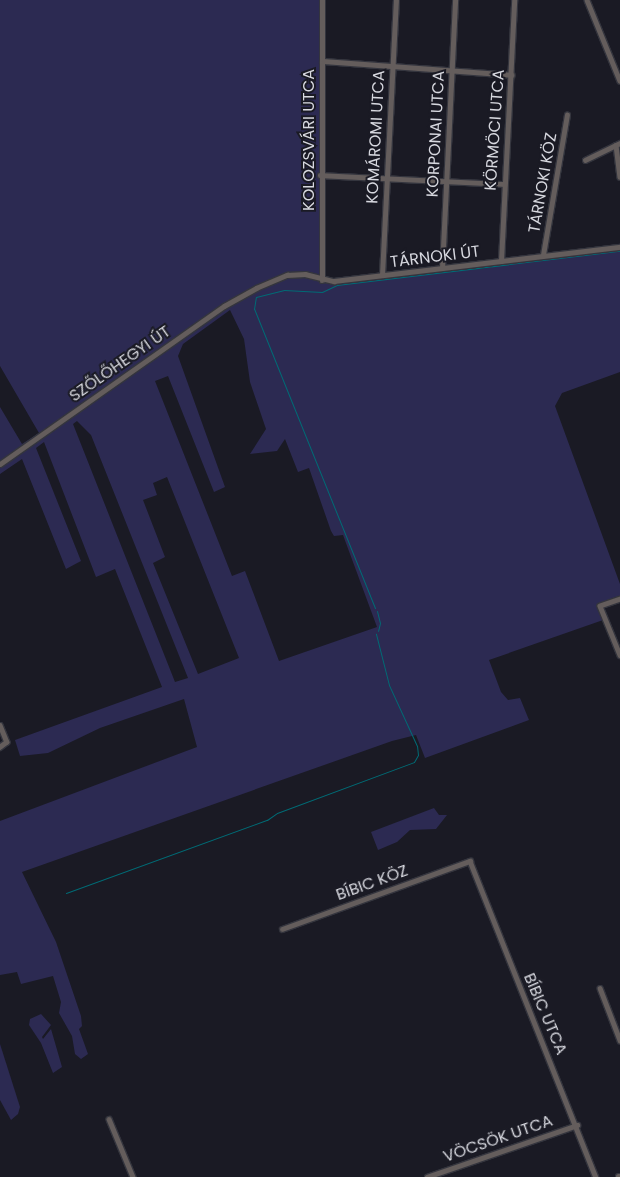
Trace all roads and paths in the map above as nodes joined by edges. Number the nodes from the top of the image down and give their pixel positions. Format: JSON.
{"nodes":[{"id":1,"x":322,"y":0,"type":"edge"},
{"id":2,"x":396,"y":0,"type":"edge"},
{"id":3,"x":455,"y":0,"type":"edge"},
{"id":4,"x":514,"y":0,"type":"edge"},
{"id":5,"x":586,"y":0,"type":"edge"},
{"id":6,"x":322,"y":61,"type":"junction"},
{"id":7,"x":393,"y":68,"type":"junction"},
{"id":8,"x":452,"y":72,"type":"junction"},
{"id":9,"x":511,"y":75,"type":"junction"},
{"id":10,"x":620,"y":81,"type":"edge"},
{"id":11,"x":567,"y":115,"type":"dead end"},
{"id":12,"x":618,"y":144,"type":"edge"},
{"id":13,"x":585,"y":160,"type":"dead end"},
{"id":14,"x":320,"y":175,"type":"junction"},
{"id":15,"x":620,"y":177,"type":"edge"},
{"id":16,"x":386,"y":178,"type":"junction"},
{"id":17,"x":446,"y":180,"type":"junction"},
{"id":18,"x":504,"y":184,"type":"junction"},
{"id":19,"x":620,"y":246,"type":"edge"},
{"id":20,"x":543,"y":255,"type":"junction"},
{"id":21,"x":501,"y":261,"type":"junction"},
{"id":22,"x":442,"y":268,"type":"junction"},
{"id":23,"x":382,"y":276,"type":"junction"},
{"id":24,"x":322,"y":280,"type":"junction"},
{"id":25,"x":256,"y":288,"type":"joint"},
{"id":26,"x":0,"y":464,"type":"edge"},
{"id":27,"x":620,"y":599,"type":"edge"},
{"id":28,"x":620,"y":655,"type":"edge"},
{"id":29,"x":0,"y":725,"type":"edge"},
{"id":30,"x":0,"y":747,"type":"edge"},
{"id":31,"x":470,"y":862,"type":"joint"},
{"id":32,"x":282,"y":929,"type":"dead end"},
{"id":33,"x":600,"y":988,"type":"dead end"},
{"id":34,"x":620,"y":1040,"type":"edge"},
{"id":35,"x":109,"y":1119,"type":"dead end"},
{"id":36,"x":577,"y":1125,"type":"junction"},
{"id":37,"x":442,"y":1174,"type":"edge"},
{"id":38,"x":133,"y":1177,"type":"edge"},
{"id":39,"x":427,"y":1177,"type":"edge"},
{"id":40,"x":596,"y":1177,"type":"edge"}],
"edges":[{"from":1,"to":6,"type":"street","name":"KOLOZSVÁRI UTCA"},
{"from":2,"to":7,"type":"street","name":"KOMÁROMI UTCA"},
{"from":3,"to":8,"type":"street","name":"KORPONAI UTCA"},
{"from":4,"to":9,"type":"street","name":"KÖRMÖCI UTCA"},
{"from":5,"to":10,"type":"street"},
{"from":6,"to":7,"type":"street"},
{"from":6,"to":14,"type":"street","name":"KOLOZSVÁRI UTCA"},
{"from":7,"to":8,"type":"street"},
{"from":7,"to":16,"type":"street","name":"KOMÁROMI UTCA"},
{"from":8,"to":9,"type":"street"},
{"from":8,"to":17,"type":"street","name":"KORPONAI UTCA"},
{"from":9,"to":18,"type":"street","name":"KÖRMÖCI UTCA"},
{"from":11,"to":20,"type":"street","name":"TÁRNOKI KÖZ"},
{"from":12,"to":13,"type":"street"},
{"from":12,"to":15,"type":"street"},
{"from":14,"to":16,"type":"street"},
{"from":14,"to":24,"type":"street","name":"KOLOZSVÁRI UTCA"},
{"from":16,"to":17,"type":"street"},
{"from":16,"to":23,"type":"street","name":"KOMÁROMI UTCA"},
{"from":17,"to":18,"type":"street"},
{"from":17,"to":22,"type":"street","name":"KORPONAI UTCA"},
{"from":18,"to":21,"type":"street","name":"KÖRMÖCI UTCA"},
{"from":19,"to":20,"type":"street","name":"TÁRNOKI ÚT"},
{"from":20,"to":21,"type":"street","name":"TÁRNOKI ÚT"},
{"from":21,"to":22,"type":"street","name":"TÁRNOKI ÚT"},
{"from":22,"to":23,"type":"street","name":"TÁRNOKI ÚT"},
{"from":23,"to":24,"type":"street","name":"TÁRNOKI ÚT"},
{"from":24,"to":25,"type":"street","name":"TÁRNOKI ÚT"},
{"from":25,"to":26,"type":"street","name":"SZŐLŐHEGYI ÚT"},
{"from":27,"to":28,"type":"street"},
{"from":29,"to":30,"type":"street"},
{"from":31,"to":32,"type":"street","name":"BÍBIC KÖZ"},
{"from":31,"to":36,"type":"street","name":"BÍBIC UTCA"},
{"from":33,"to":34,"type":"street"},
{"from":35,"to":38,"type":"street"},
{"from":36,"to":37,"type":"street","name":"VÖCSÖK UTCA"},
{"from":36,"to":40,"type":"street","name":"BÍBIC UTCA"},
{"from":37,"to":39,"type":"street","name":"VÖCSÖK UTCA"}]}
